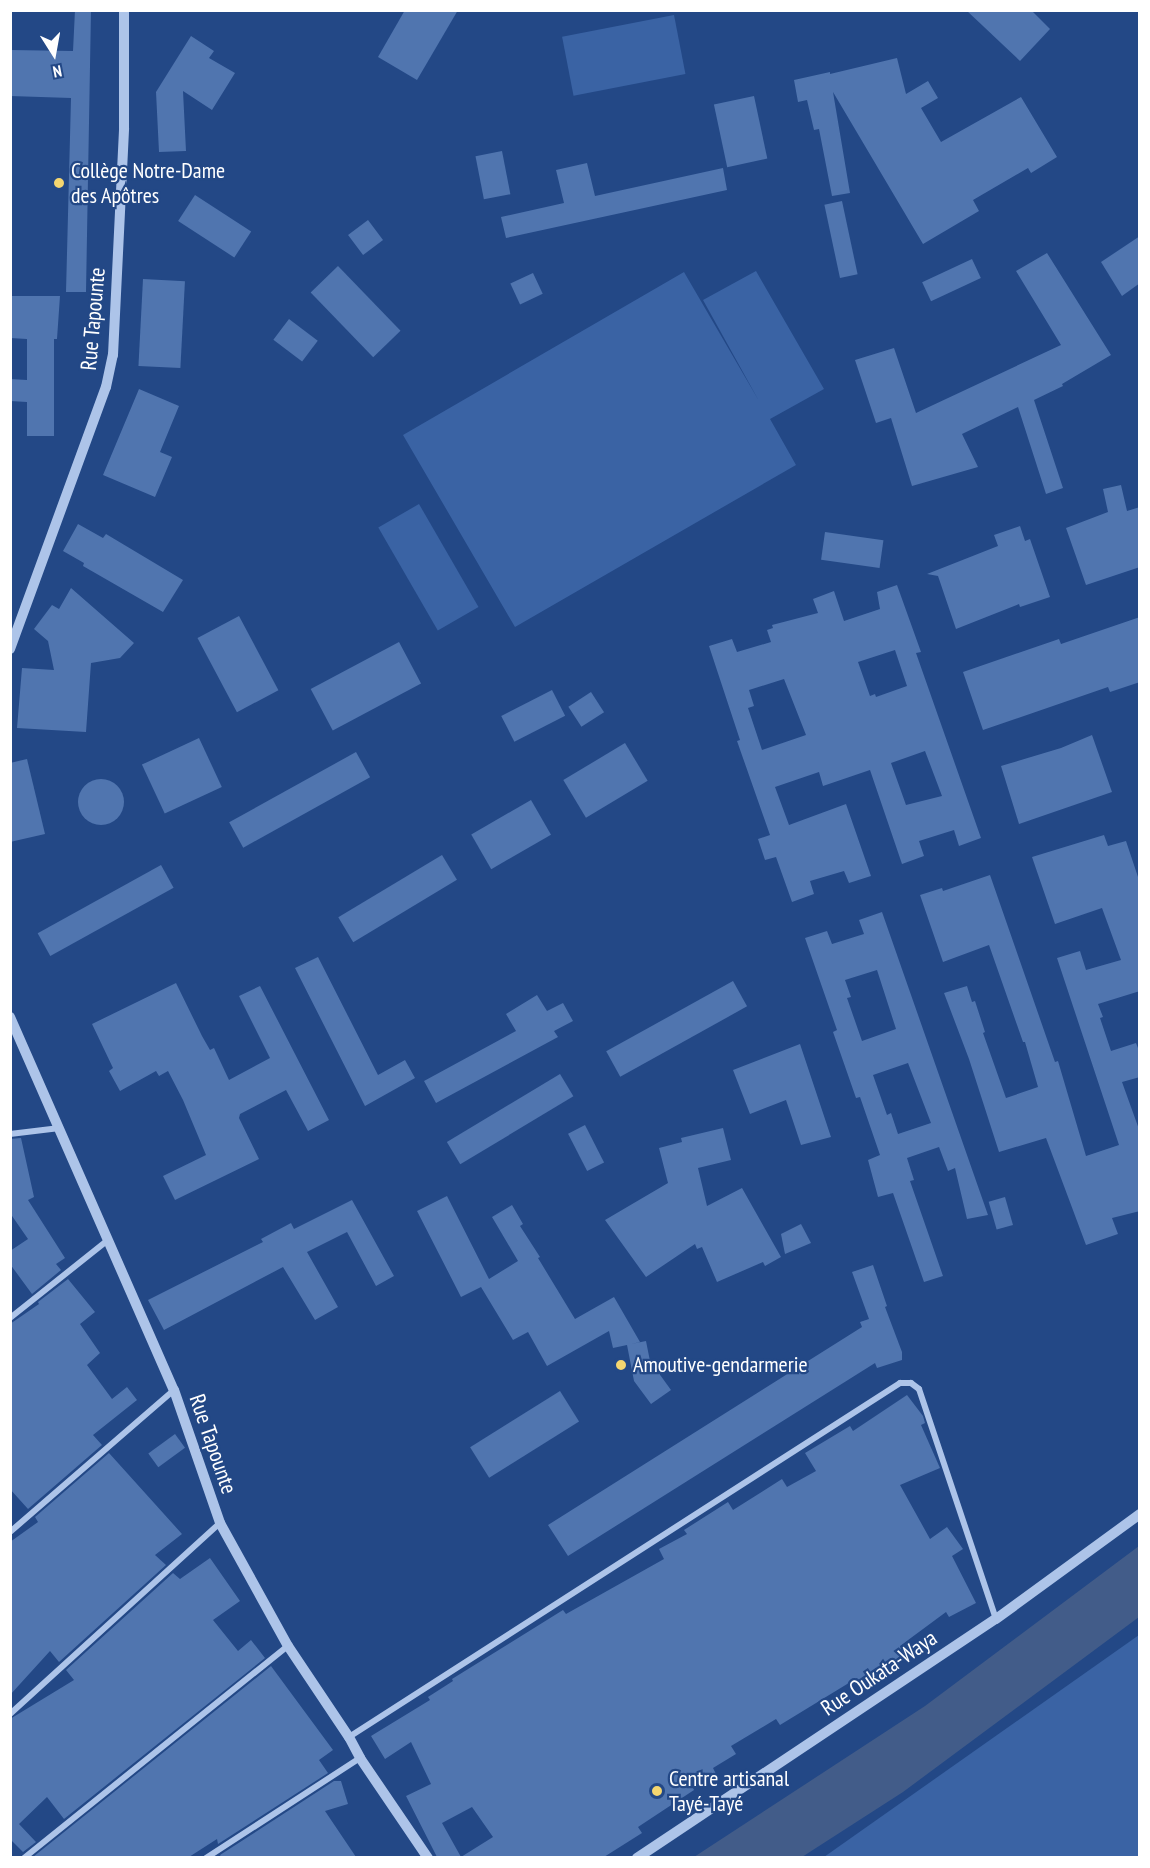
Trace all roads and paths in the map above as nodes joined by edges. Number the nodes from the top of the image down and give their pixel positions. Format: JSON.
{"nodes":[{"id":1,"x":124,"y":10,"type":"edge"},
{"id":2,"x":10,"y":649,"type":"edge"},
{"id":3,"x":10,"y":1017,"type":"edge"},
{"id":4,"x":60,"y":1128,"type":"junction"},
{"id":5,"x":10,"y":1134,"type":"edge"},
{"id":6,"x":109,"y":1240,"type":"junction"},
{"id":7,"x":10,"y":1318,"type":"edge"},
{"id":8,"x":174,"y":1390,"type":"junction"},
{"id":9,"x":1140,"y":1514,"type":"edge"},
{"id":10,"x":220,"y":1523,"type":"junction"},
{"id":11,"x":10,"y":1532,"type":"edge"},
{"id":12,"x":996,"y":1619,"type":"junction"},
{"id":13,"x":288,"y":1646,"type":"junction"},
{"id":14,"x":10,"y":1714,"type":"edge"},
{"id":15,"x":349,"y":1737,"type":"junction"},
{"id":16,"x":360,"y":1758,"type":"junction"},
{"id":17,"x":24,"y":1857,"type":"edge"},
{"id":18,"x":206,"y":1857,"type":"edge"},
{"id":19,"x":428,"y":1857,"type":"edge"},
{"id":20,"x":637,"y":1857,"type":"edge"}],
"edges":[{"from":1,"to":2,"type":"street","name":"Rue Tapounte"},
{"from":3,"to":4,"type":"street","name":"Rue Tapounte"},
{"from":4,"to":5,"type":"street"},
{"from":4,"to":6,"type":"street","name":"Rue Tapounte"},
{"from":6,"to":7,"type":"street"},
{"from":6,"to":8,"type":"street","name":"Rue Tapounte"},
{"from":8,"to":10,"type":"street","name":"Rue Tapounte"},
{"from":8,"to":11,"type":"street"},
{"from":9,"to":12,"type":"street","name":"Rue Oukata-Waya"},
{"from":10,"to":13,"type":"street","name":"Rue Tapounte"},
{"from":10,"to":14,"type":"street"},
{"from":12,"to":15,"type":"street"},
{"from":12,"to":20,"type":"street","name":"Rue Oukata-Waya"},
{"from":13,"to":15,"type":"street","name":"Rue Tapounte"},
{"from":13,"to":17,"type":"street"},
{"from":15,"to":16,"type":"street","name":"Rue Tapounte"},
{"from":16,"to":18,"type":"street"},
{"from":16,"to":19,"type":"street","name":"Rue Tapounte"}]}
